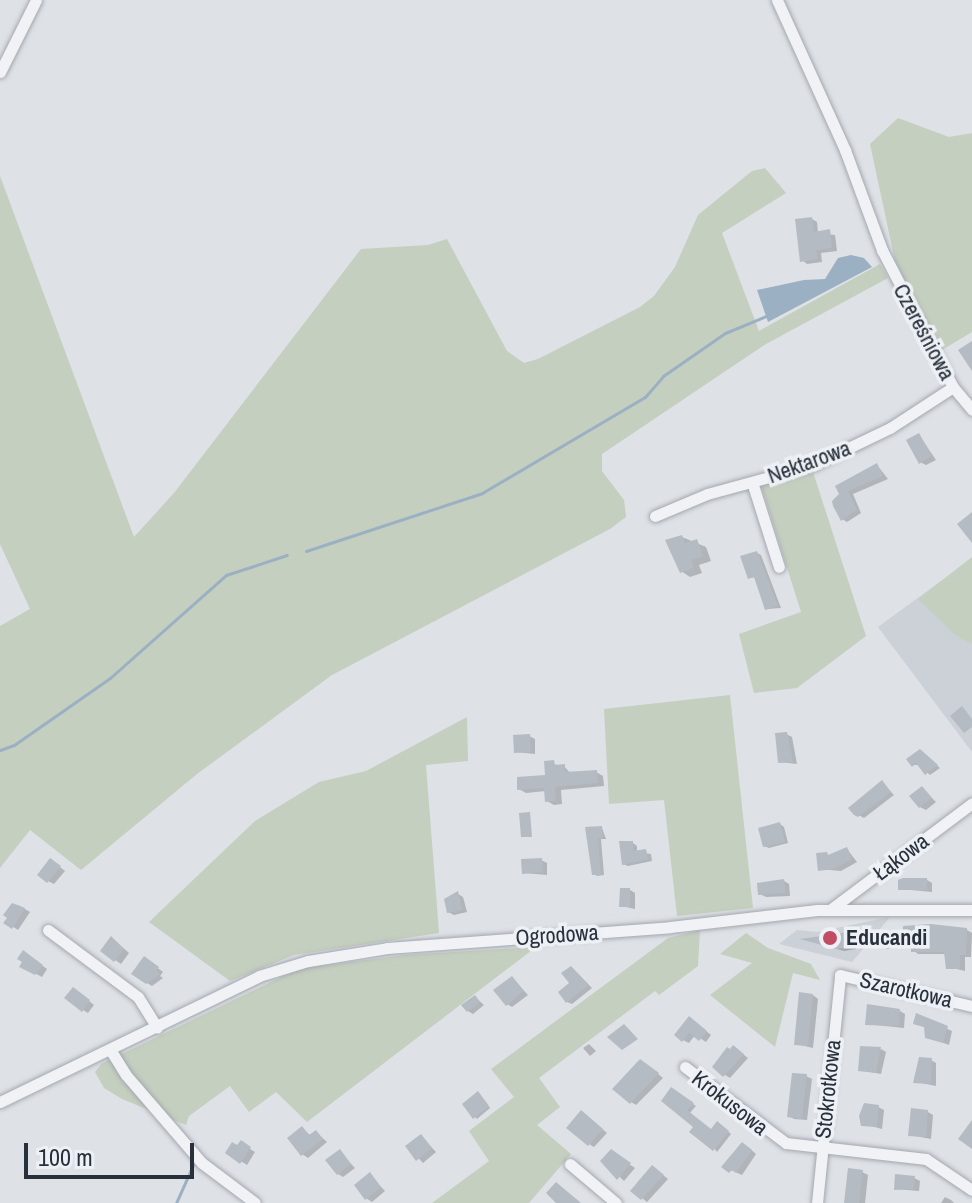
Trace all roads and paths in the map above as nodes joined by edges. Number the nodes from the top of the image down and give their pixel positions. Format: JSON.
{"nodes":[{"id":1,"x":36,"y":0,"type":"edge"},
{"id":2,"x":777,"y":0,"type":"edge"},
{"id":3,"x":0,"y":72,"type":"edge"},
{"id":4,"x":953,"y":387,"type":"junction"},
{"id":5,"x":972,"y":410,"type":"edge"},
{"id":6,"x":752,"y":482,"type":"junction"},
{"id":7,"x":655,"y":516,"type":"dead end"},
{"id":8,"x":779,"y":567,"type":"dead end"},
{"id":9,"x":972,"y":803,"type":"edge"},
{"id":10,"x":831,"y":910,"type":"junction"},
{"id":11,"x":972,"y":910,"type":"edge"},
{"id":12,"x":48,"y":930,"type":"dead end"},
{"id":13,"x":840,"y":975,"type":"joint"},
{"id":14,"x":972,"y":1006,"type":"edge"},
{"id":15,"x":157,"y":1028,"type":"junction"},
{"id":16,"x":111,"y":1051,"type":"junction"},
{"id":17,"x":685,"y":1067,"type":"dead end"},
{"id":18,"x":0,"y":1102,"type":"edge"},
{"id":19,"x":822,"y":1148,"type":"junction"},
{"id":20,"x":570,"y":1164,"type":"dead end"},
{"id":21,"x":972,"y":1190,"type":"edge"},
{"id":22,"x":255,"y":1203,"type":"edge"},
{"id":23,"x":616,"y":1203,"type":"edge"},
{"id":24,"x":817,"y":1203,"type":"edge"}],
"edges":[{"from":1,"to":3,"type":"street"},
{"from":2,"to":4,"type":"street","name":"Czereśniowa"},
{"from":4,"to":5,"type":"street","name":"Czereśniowa"},
{"from":4,"to":6,"type":"street","name":"Nektarowa"},
{"from":6,"to":7,"type":"street","name":"Nektarowa"},
{"from":6,"to":8,"type":"street"},
{"from":9,"to":10,"type":"street","name":"Łąkowa"},
{"from":10,"to":11,"type":"street","name":"Ogrodowa"},
{"from":10,"to":15,"type":"street","name":"Ogrodowa"},
{"from":12,"to":15,"type":"street"},
{"from":13,"to":14,"type":"street","name":"Szarotkowa"},
{"from":13,"to":19,"type":"street","name":"Stokrotkowa"},
{"from":15,"to":16,"type":"street","name":"Ogrodowa"},
{"from":16,"to":18,"type":"street","name":"Ogrodowa"},
{"from":16,"to":22,"type":"street"},
{"from":17,"to":19,"type":"street","name":"Krokusowa"},
{"from":19,"to":21,"type":"street","name":"Krokusowa"},
{"from":19,"to":24,"type":"street","name":"Stokrotkowa"},
{"from":20,"to":23,"type":"street"}]}
